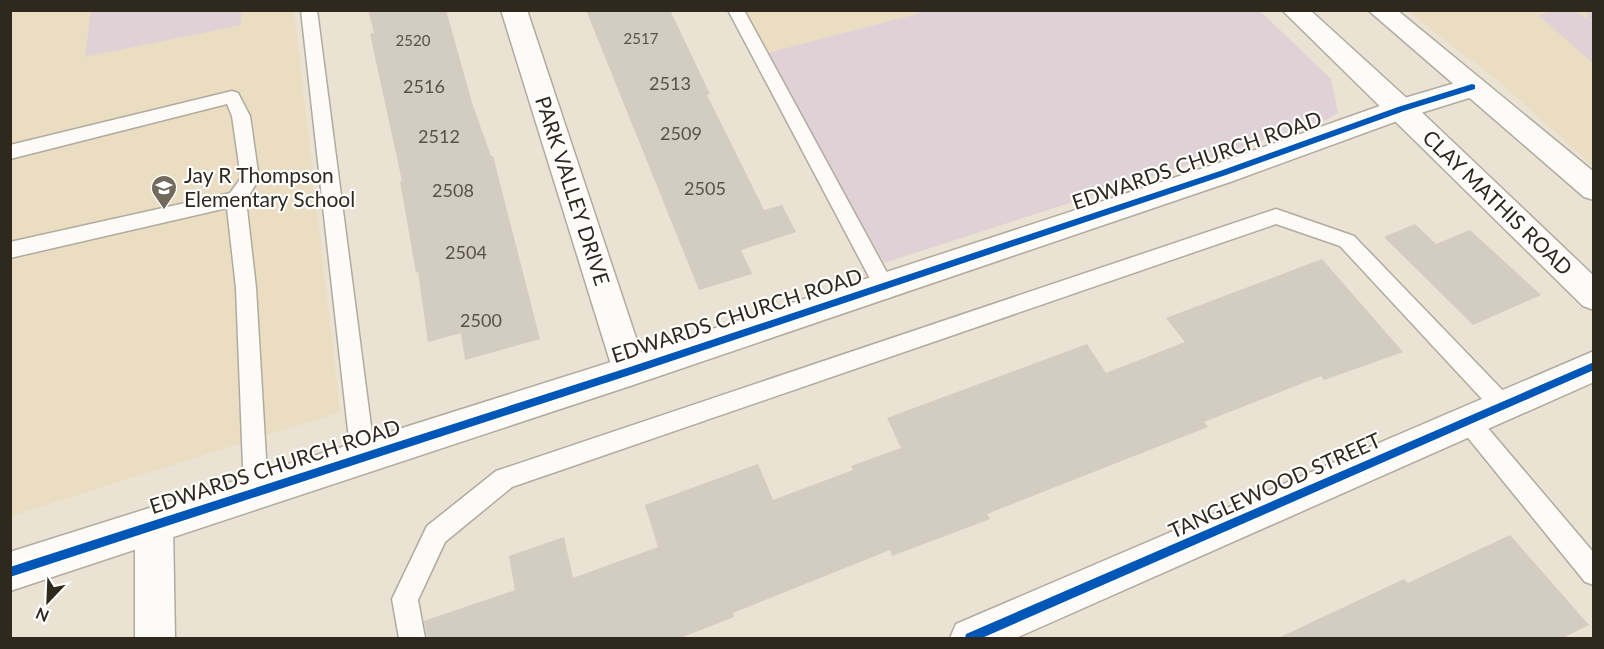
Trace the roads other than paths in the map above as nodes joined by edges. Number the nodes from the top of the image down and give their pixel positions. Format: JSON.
{"nodes":[{"id":1,"x":309,"y":10,"type":"edge"},
{"id":2,"x":514,"y":10,"type":"edge"},
{"id":3,"x":736,"y":10,"type":"edge"},
{"id":4,"x":1294,"y":10,"type":"edge"},
{"id":5,"x":1380,"y":10,"type":"edge"},
{"id":6,"x":1472,"y":87,"type":"junction"},
{"id":7,"x":1401,"y":109,"type":"junction"},
{"id":8,"x":10,"y":152,"type":"edge"},
{"id":9,"x":1593,"y":189,"type":"edge"},
{"id":10,"x":236,"y":199,"type":"junction"},
{"id":11,"x":10,"y":250,"type":"edge"},
{"id":12,"x":884,"y":286,"type":"junction"},
{"id":13,"x":1593,"y":297,"type":"edge"},
{"id":14,"x":1593,"y":366,"type":"edge"},
{"id":15,"x":630,"y":371,"type":"junction"},
{"id":16,"x":1503,"y":406,"type":"junction"},
{"id":17,"x":1468,"y":421,"type":"junction"},
{"id":18,"x":363,"y":457,"type":"junction"},
{"id":19,"x":256,"y":492,"type":"junction"},
{"id":20,"x":154,"y":525,"type":"junction"},
{"id":21,"x":10,"y":572,"type":"edge"},
{"id":22,"x":1593,"y":573,"type":"edge"},
{"id":23,"x":155,"y":639,"type":"edge"},
{"id":24,"x":412,"y":639,"type":"edge"},
{"id":25,"x":970,"y":639,"type":"edge"}],
"edges":[{"from":1,"to":18,"type":"lane"},
{"from":2,"to":15,"type":"street","name":"PARK VALLEY DRIVE"},
{"from":3,"to":12,"type":"lane"},
{"from":4,"to":7,"type":"street","name":"CLAY MATHIS ROAD"},
{"from":5,"to":6,"type":"street"},
{"from":6,"to":7,"type":"street","name":"EDWARDS CHURCH ROAD"},
{"from":6,"to":9,"type":"street"},
{"from":7,"to":12,"type":"street","name":"EDWARDS CHURCH ROAD"},
{"from":7,"to":13,"type":"street","name":"CLAY MATHIS ROAD"},
{"from":8,"to":10,"type":"lane"},
{"from":10,"to":11,"type":"lane"},
{"from":10,"to":19,"type":"lane"},
{"from":12,"to":15,"type":"street","name":"EDWARDS CHURCH ROAD"},
{"from":14,"to":16,"type":"street","name":"TANGLEWOOD STREET"},
{"from":15,"to":18,"type":"street","name":"EDWARDS CHURCH ROAD"},
{"from":16,"to":17,"type":"street","name":"TANGLEWOOD STREET"},
{"from":16,"to":24,"type":"lane"},
{"from":17,"to":22,"type":"lane"},
{"from":17,"to":25,"type":"street","name":"TANGLEWOOD STREET"},
{"from":18,"to":19,"type":"street","name":"EDWARDS CHURCH ROAD"},
{"from":19,"to":20,"type":"street","name":"EDWARDS CHURCH ROAD"},
{"from":20,"to":21,"type":"street","name":"EDWARDS CHURCH ROAD"},
{"from":20,"to":23,"type":"street"}]}
